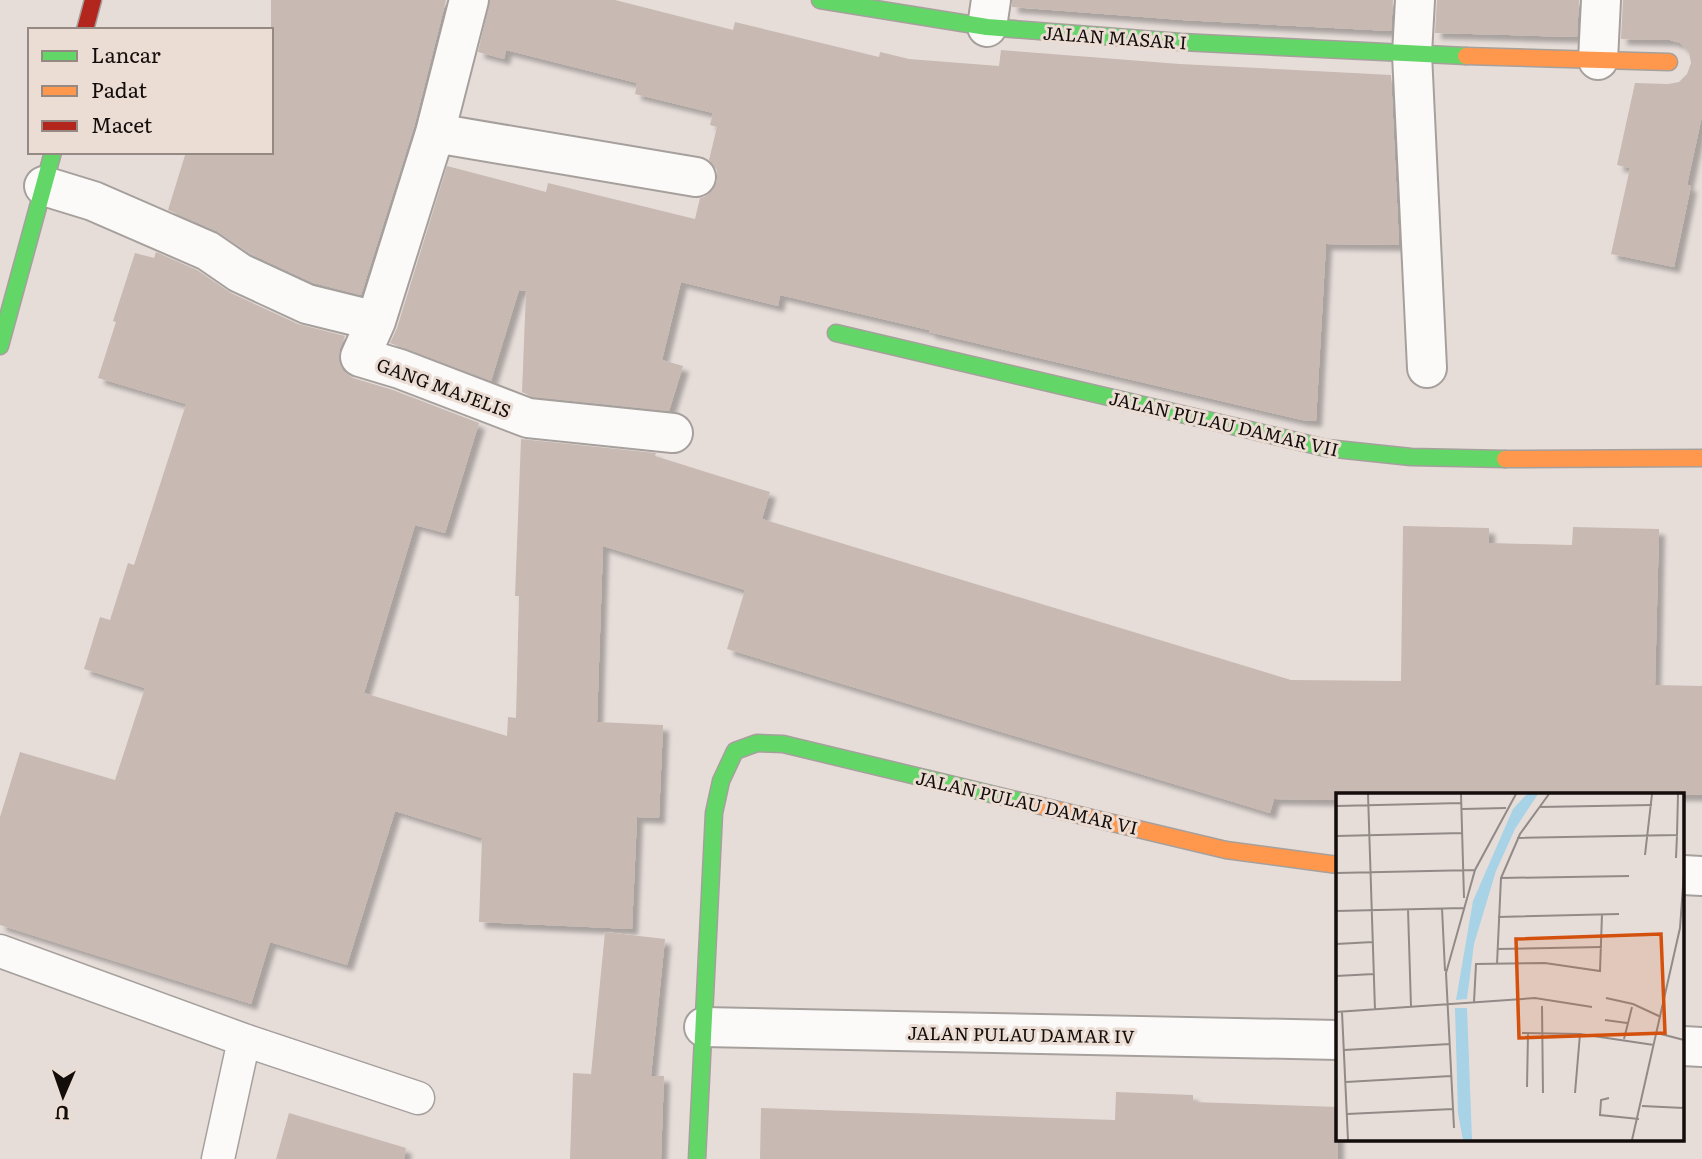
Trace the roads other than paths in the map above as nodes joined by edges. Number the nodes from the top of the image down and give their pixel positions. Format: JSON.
{"nodes":[{"id":1,"x":469,"y":0,"type":"edge"},
{"id":2,"x":820,"y":0,"type":"edge"},
{"id":3,"x":1415,"y":0,"type":"edge"},
{"id":4,"x":1601,"y":0,"type":"edge"},
{"id":5,"x":989,"y":13,"type":"edge"},
{"id":6,"x":1412,"y":54,"type":"junction"},
{"id":7,"x":1598,"y":60,"type":"junction"},
{"id":8,"x":1669,"y":62,"type":"dead end"},
{"id":9,"x":435,"y":133,"type":"junction"},
{"id":10,"x":49,"y":169,"type":"edge"},
{"id":11,"x":696,"y":177,"type":"dead end"},
{"id":12,"x":376,"y":321,"type":"junction"},
{"id":13,"x":836,"y":333,"type":"dead end"},
{"id":14,"x":0,"y":346,"type":"edge"},
{"id":15,"x":1427,"y":368,"type":"dead end"},
{"id":16,"x":673,"y":433,"type":"dead end"},
{"id":17,"x":1702,"y":458,"type":"edge"},
{"id":18,"x":1336,"y":865,"type":"edge"},
{"id":19,"x":1684,"y":876,"type":"edge"},
{"id":20,"x":1702,"y":876,"type":"edge"},
{"id":21,"x":0,"y":951,"type":"edge"},
{"id":22,"x":704,"y":1027,"type":"junction"},
{"id":23,"x":244,"y":1040,"type":"junction"},
{"id":24,"x":1336,"y":1040,"type":"edge"},
{"id":25,"x":1684,"y":1046,"type":"edge"},
{"id":26,"x":1702,"y":1047,"type":"edge"},
{"id":27,"x":418,"y":1098,"type":"dead end"},
{"id":28,"x":218,"y":1159,"type":"edge"},
{"id":29,"x":697,"y":1159,"type":"edge"}],
"edges":[{"from":1,"to":9,"type":"street"},
{"from":2,"to":5,"type":"street","name":"JALAN MASAR I"},
{"from":3,"to":6,"type":"street"},
{"from":4,"to":7,"type":"street"},
{"from":5,"to":6,"type":"street","name":"JALAN MASAR I"},
{"from":6,"to":7,"type":"street","name":"JALAN MASAR I"},
{"from":6,"to":15,"type":"street"},
{"from":7,"to":8,"type":"street","name":"JALAN MASAR I"},
{"from":9,"to":11,"type":"street"},
{"from":9,"to":12,"type":"street"},
{"from":10,"to":12,"type":"street"},
{"from":10,"to":14,"type":"street"},
{"from":12,"to":16,"type":"street","name":"GANG MAJELIS"},
{"from":13,"to":17,"type":"street","name":"JALAN PULAU DAMAR VII"},
{"from":18,"to":22,"type":"street","name":"JALAN PULAU DAMAR VI"},
{"from":19,"to":20,"type":"street"},
{"from":21,"to":23,"type":"lane"},
{"from":22,"to":24,"type":"street","name":"JALAN PULAU DAMAR IV"},
{"from":22,"to":29,"type":"street"},
{"from":23,"to":27,"type":"lane"},
{"from":23,"to":28,"type":"lane"},
{"from":25,"to":26,"type":"street"}]}
